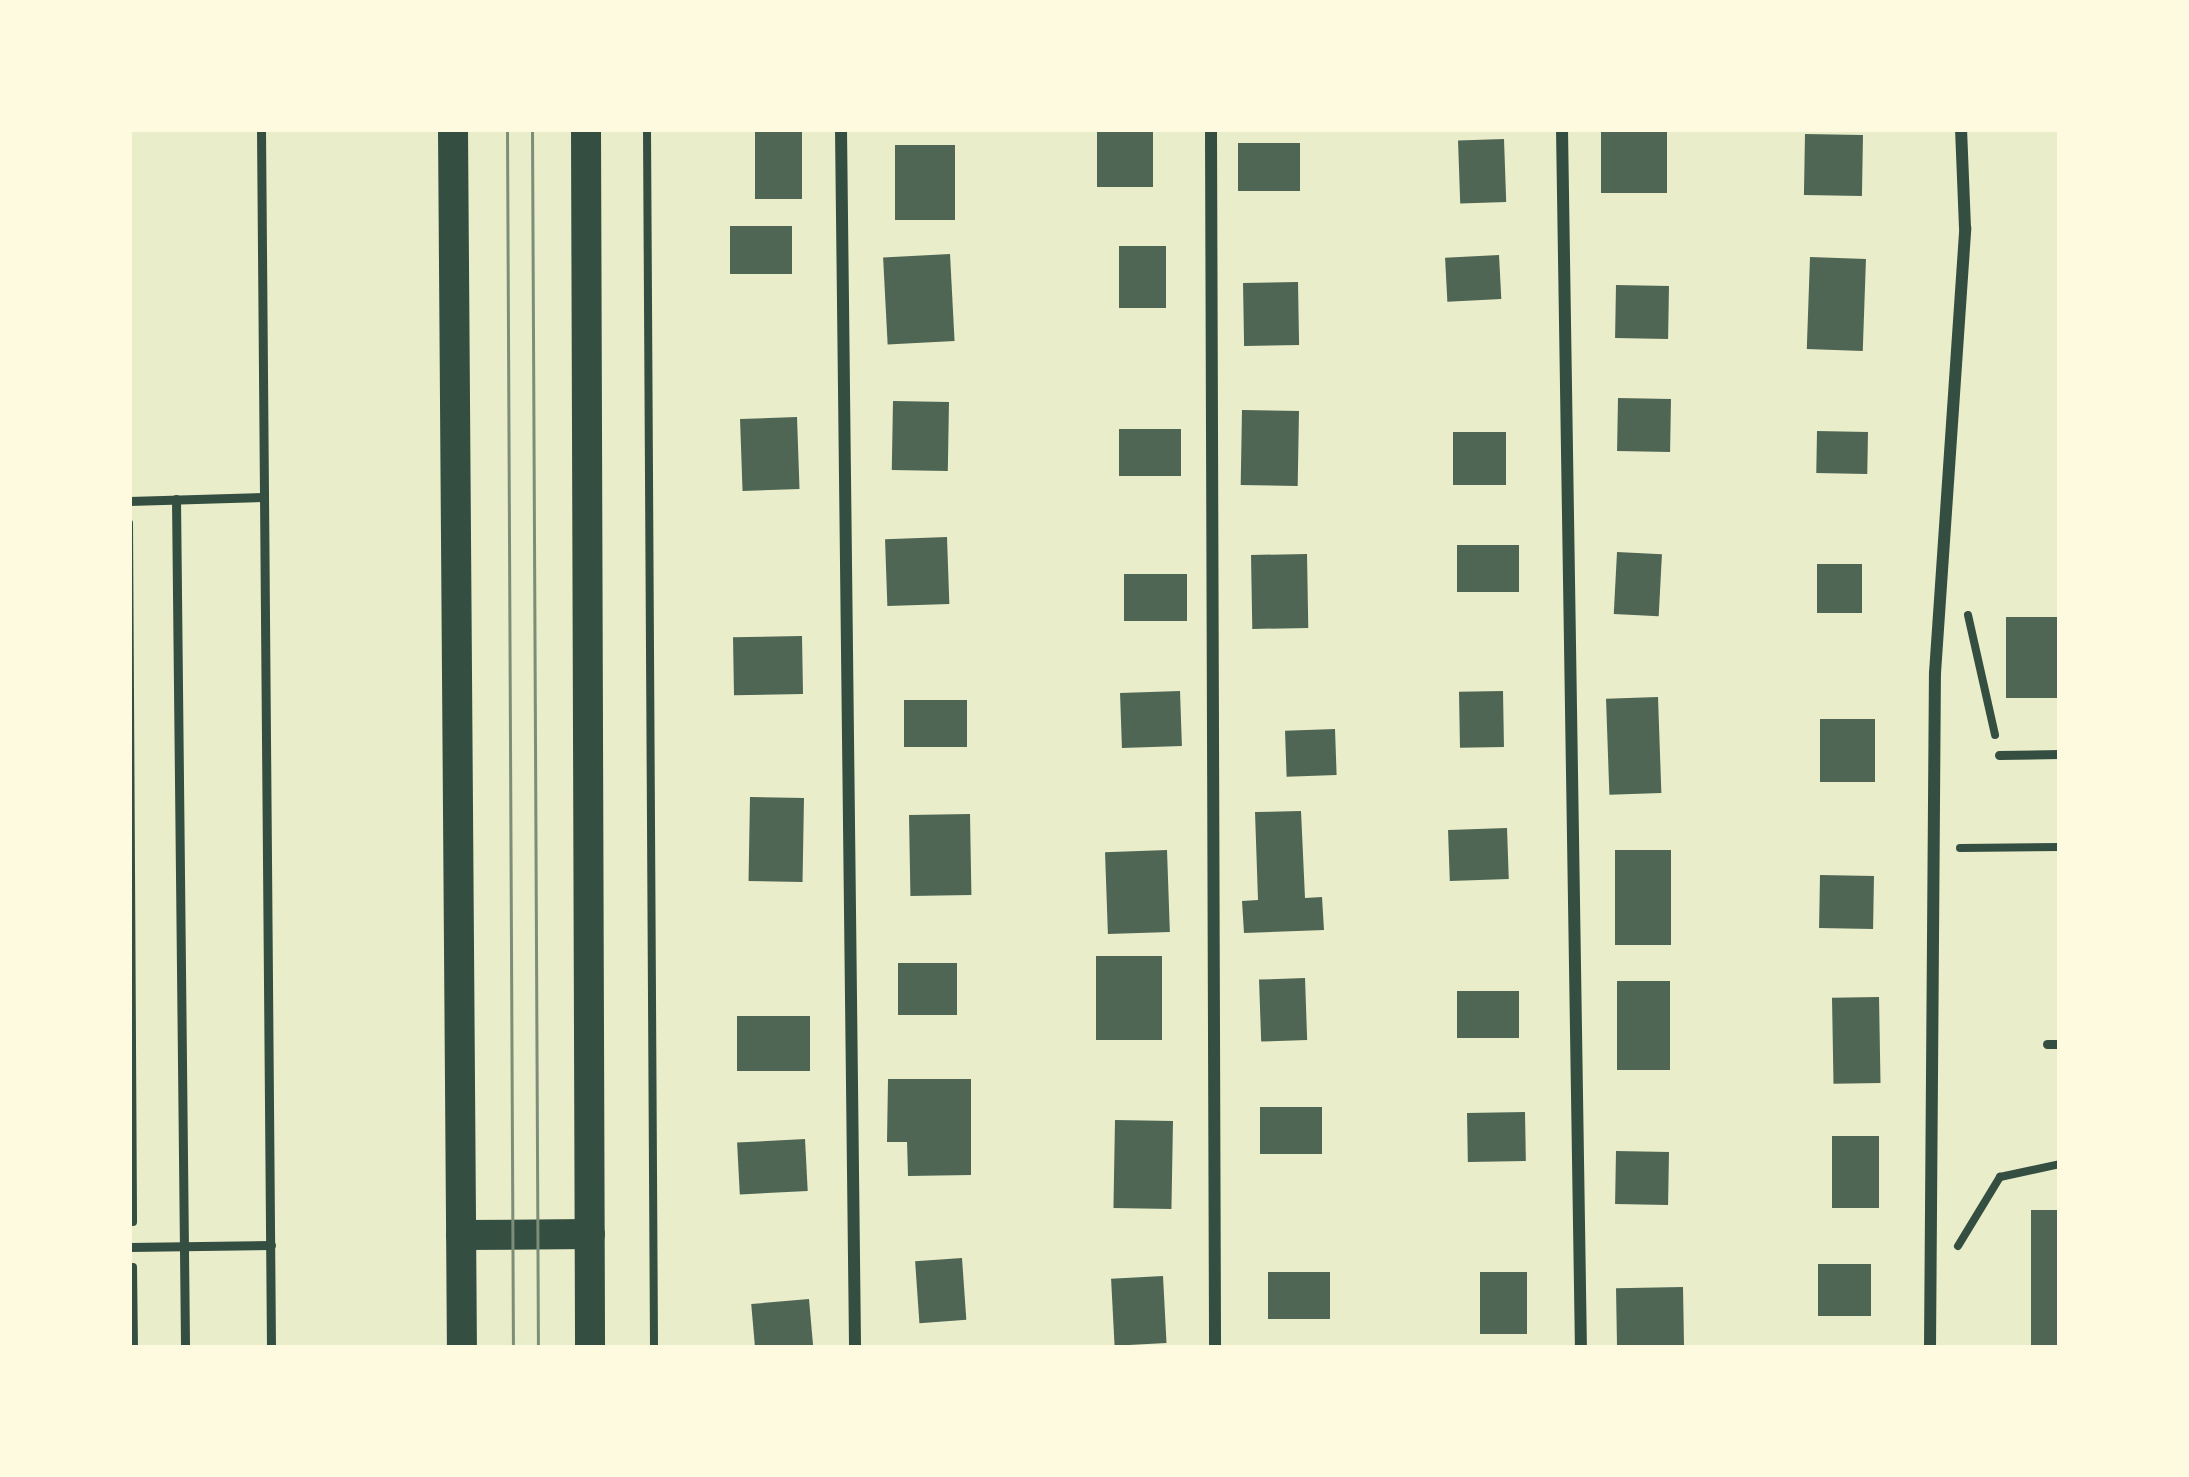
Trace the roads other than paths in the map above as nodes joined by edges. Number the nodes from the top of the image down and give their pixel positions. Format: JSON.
{"nodes":[{"id":1,"x":261,"y":129,"type":"edge"},
{"id":2,"x":453,"y":129,"type":"edge"},
{"id":3,"x":586,"y":129,"type":"edge"},
{"id":4,"x":841,"y":129,"type":"edge"},
{"id":5,"x":1211,"y":129,"type":"edge"},
{"id":6,"x":1562,"y":129,"type":"edge"},
{"id":7,"x":1961,"y":129,"type":"edge"},
{"id":8,"x":264,"y":496,"type":"junction"},
{"id":9,"x":176,"y":499,"type":"junction"},
{"id":10,"x":129,"y":501,"type":"edge"},
{"id":11,"x":1999,"y":754,"type":"road end"},
{"id":12,"x":2060,"y":754,"type":"edge"},
{"id":13,"x":2048,"y":1044,"type":"dead end"},
{"id":14,"x":2060,"y":1044,"type":"edge"},
{"id":15,"x":590,"y":1234,"type":"junction"},
{"id":16,"x":461,"y":1235,"type":"junction"},
{"id":17,"x":271,"y":1245,"type":"junction"},
{"id":18,"x":184,"y":1246,"type":"junction"},
{"id":19,"x":131,"y":1247,"type":"edge"},
{"id":20,"x":184,"y":1348,"type":"edge"},
{"id":21,"x":271,"y":1348,"type":"edge"},
{"id":22,"x":461,"y":1348,"type":"edge"},
{"id":23,"x":590,"y":1348,"type":"edge"},
{"id":24,"x":855,"y":1348,"type":"edge"},
{"id":25,"x":1215,"y":1348,"type":"edge"},
{"id":26,"x":1582,"y":1348,"type":"edge"},
{"id":27,"x":1930,"y":1348,"type":"edge"}],
"edges":[{"from":1,"to":8,"type":"lane"},
{"from":2,"to":16,"type":"main road"},
{"from":3,"to":15,"type":"main road"},
{"from":4,"to":24,"type":"street"},
{"from":5,"to":25,"type":"street"},
{"from":6,"to":26,"type":"street"},
{"from":7,"to":27,"type":"street"},
{"from":8,"to":9,"type":"lane"},
{"from":8,"to":17,"type":"lane"},
{"from":9,"to":10,"type":"lane"},
{"from":9,"to":18,"type":"lane"},
{"from":11,"to":12,"type":"lane"},
{"from":13,"to":14,"type":"lane"},
{"from":15,"to":16,"type":"main road"},
{"from":15,"to":23,"type":"main road"},
{"from":16,"to":22,"type":"main road"},
{"from":17,"to":18,"type":"lane"},
{"from":17,"to":21,"type":"lane"},
{"from":18,"to":19,"type":"lane"},
{"from":18,"to":20,"type":"lane"}]}
